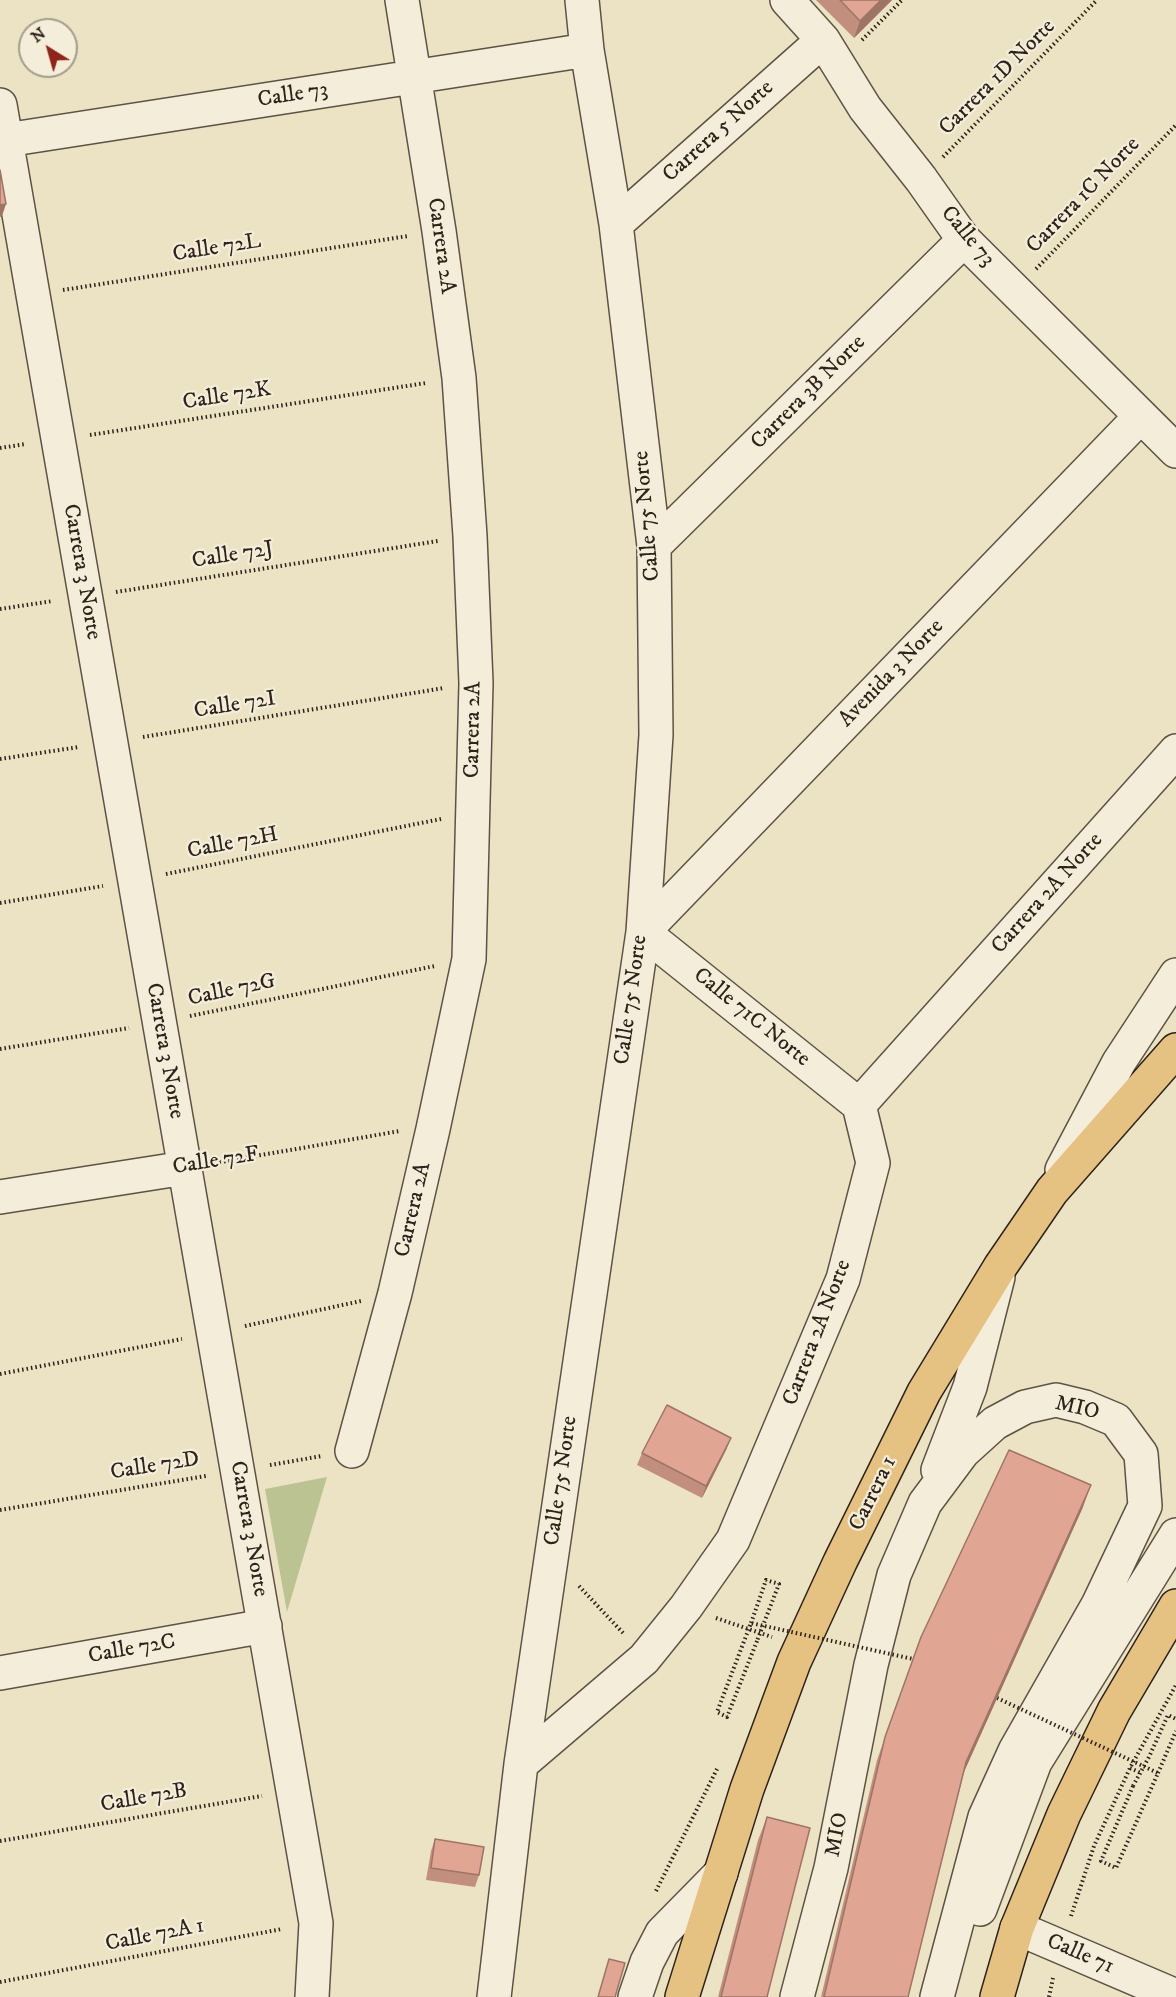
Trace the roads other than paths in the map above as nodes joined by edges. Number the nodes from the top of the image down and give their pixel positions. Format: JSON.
{"nodes":[{"id":1,"x":402,"y":0,"type":"edge"},
{"id":2,"x":582,"y":0,"type":"edge"},
{"id":3,"x":787,"y":0,"type":"edge"},
{"id":4,"x":586,"y":51,"type":"junction"},
{"id":5,"x":831,"y":52,"type":"junction"},
{"id":6,"x":413,"y":77,"type":"junction"},
{"id":7,"x":0,"y":105,"type":"edge"},
{"id":8,"x":3,"y":141,"type":"edge"},
{"id":9,"x":616,"y":224,"type":"junction"},
{"id":10,"x":964,"y":240,"type":"junction"},
{"id":11,"x":1141,"y":416,"type":"junction"},
{"id":12,"x":1176,"y":450,"type":"edge"},
{"id":13,"x":654,"y":546,"type":"junction"},
{"id":14,"x":1176,"y":751,"type":"edge"},
{"id":15,"x":643,"y":932,"type":"junction"},
{"id":16,"x":1176,"y":975,"type":"edge"},
{"id":17,"x":1169,"y":1057,"type":"edge"},
{"id":18,"x":859,"y":1105,"type":"junction"},
{"id":19,"x":185,"y":1168,"type":"junction"},
{"id":20,"x":1052,"y":1191,"type":"junction"},
{"id":21,"x":0,"y":1197,"type":"edge"},
{"id":22,"x":1000,"y":1267,"type":"junction"},
{"id":23,"x":352,"y":1451,"type":"road end"},
{"id":24,"x":925,"y":1503,"type":"junction"},
{"id":25,"x":1176,"y":1535,"type":"edge"},
{"id":26,"x":1176,"y":1606,"type":"edge"},
{"id":27,"x":265,"y":1626,"type":"junction"},
{"id":28,"x":0,"y":1674,"type":"edge"},
{"id":29,"x":521,"y":1764,"type":"junction"},
{"id":30,"x":721,"y":1873,"type":"junction"},
{"id":31,"x":1017,"y":1928,"type":"junction"},
{"id":32,"x":1176,"y":1996,"type":"edge"},
{"id":33,"x":312,"y":1997,"type":"edge"},
{"id":34,"x":494,"y":1997,"type":"edge"},
{"id":35,"x":635,"y":1997,"type":"edge"},
{"id":36,"x":682,"y":1997,"type":"edge"},
{"id":37,"x":797,"y":1997,"type":"edge"},
{"id":38,"x":938,"y":1997,"type":"edge"},
{"id":39,"x":959,"y":1997,"type":"edge"},
{"id":40,"x":997,"y":1997,"type":"edge"}],
"edges":[{"from":1,"to":6,"type":"street","name":"Carrera 2A"},
{"from":2,"to":4,"type":"street","name":"Calle 75 Norte"},
{"from":3,"to":5,"type":"street","name":"Calle 73"},
{"from":4,"to":6,"type":"street","name":"Calle 73"},
{"from":4,"to":9,"type":"street","name":"Calle 75 Norte"},
{"from":5,"to":9,"type":"street","name":"Carrera 5 Norte"},
{"from":5,"to":10,"type":"street","name":"Calle 73"},
{"from":6,"to":8,"type":"street","name":"Calle 73"},
{"from":6,"to":23,"type":"street","name":"Carrera 2A"},
{"from":7,"to":8,"type":"street","name":"Carrera 3 Norte"},
{"from":8,"to":19,"type":"street","name":"Carrera 3 Norte"},
{"from":9,"to":13,"type":"street","name":"Calle 75 Norte"},
{"from":10,"to":11,"type":"street","name":"Calle 73"},
{"from":10,"to":13,"type":"street","name":"Carrera 3B Norte"},
{"from":11,"to":12,"type":"street","name":"Calle 73"},
{"from":11,"to":15,"type":"street","name":"Avenida 3 Norte"},
{"from":13,"to":15,"type":"street","name":"Calle 75 Norte"},
{"from":14,"to":18,"type":"street","name":"Carrera 2A Norte"},
{"from":15,"to":18,"type":"street","name":"Calle 71C Norte"},
{"from":15,"to":29,"type":"street","name":"Calle 75 Norte"},
{"from":16,"to":20,"type":"street"},
{"from":17,"to":20,"type":"highway","name":"Carrera 1"},
{"from":18,"to":29,"type":"street","name":"Carrera 2A Norte"},
{"from":19,"to":21,"type":"street","name":"Calle 72F"},
{"from":19,"to":27,"type":"street","name":"Carrera 3 Norte"},
{"from":20,"to":22,"type":"highway","name":"Carrera 1"},
{"from":22,"to":24,"type":"street"},
{"from":22,"to":30,"type":"highway","name":"Carrera 1"},
{"from":24,"to":37,"type":"street","name":"MIO"},
{"from":24,"to":38,"type":"street","name":"MIO"},
{"from":25,"to":39,"type":"street"},
{"from":26,"to":31,"type":"highway"},
{"from":27,"to":28,"type":"street","name":"Calle 72C"},
{"from":27,"to":33,"type":"street","name":"Carrera 3 Norte"},
{"from":29,"to":34,"type":"street","name":"Calle 75 Norte"},
{"from":30,"to":35,"type":"street"},
{"from":30,"to":36,"type":"highway","name":"Carrera 1"},
{"from":31,"to":32,"type":"street","name":"Calle 71"},
{"from":31,"to":40,"type":"highway"}]}
